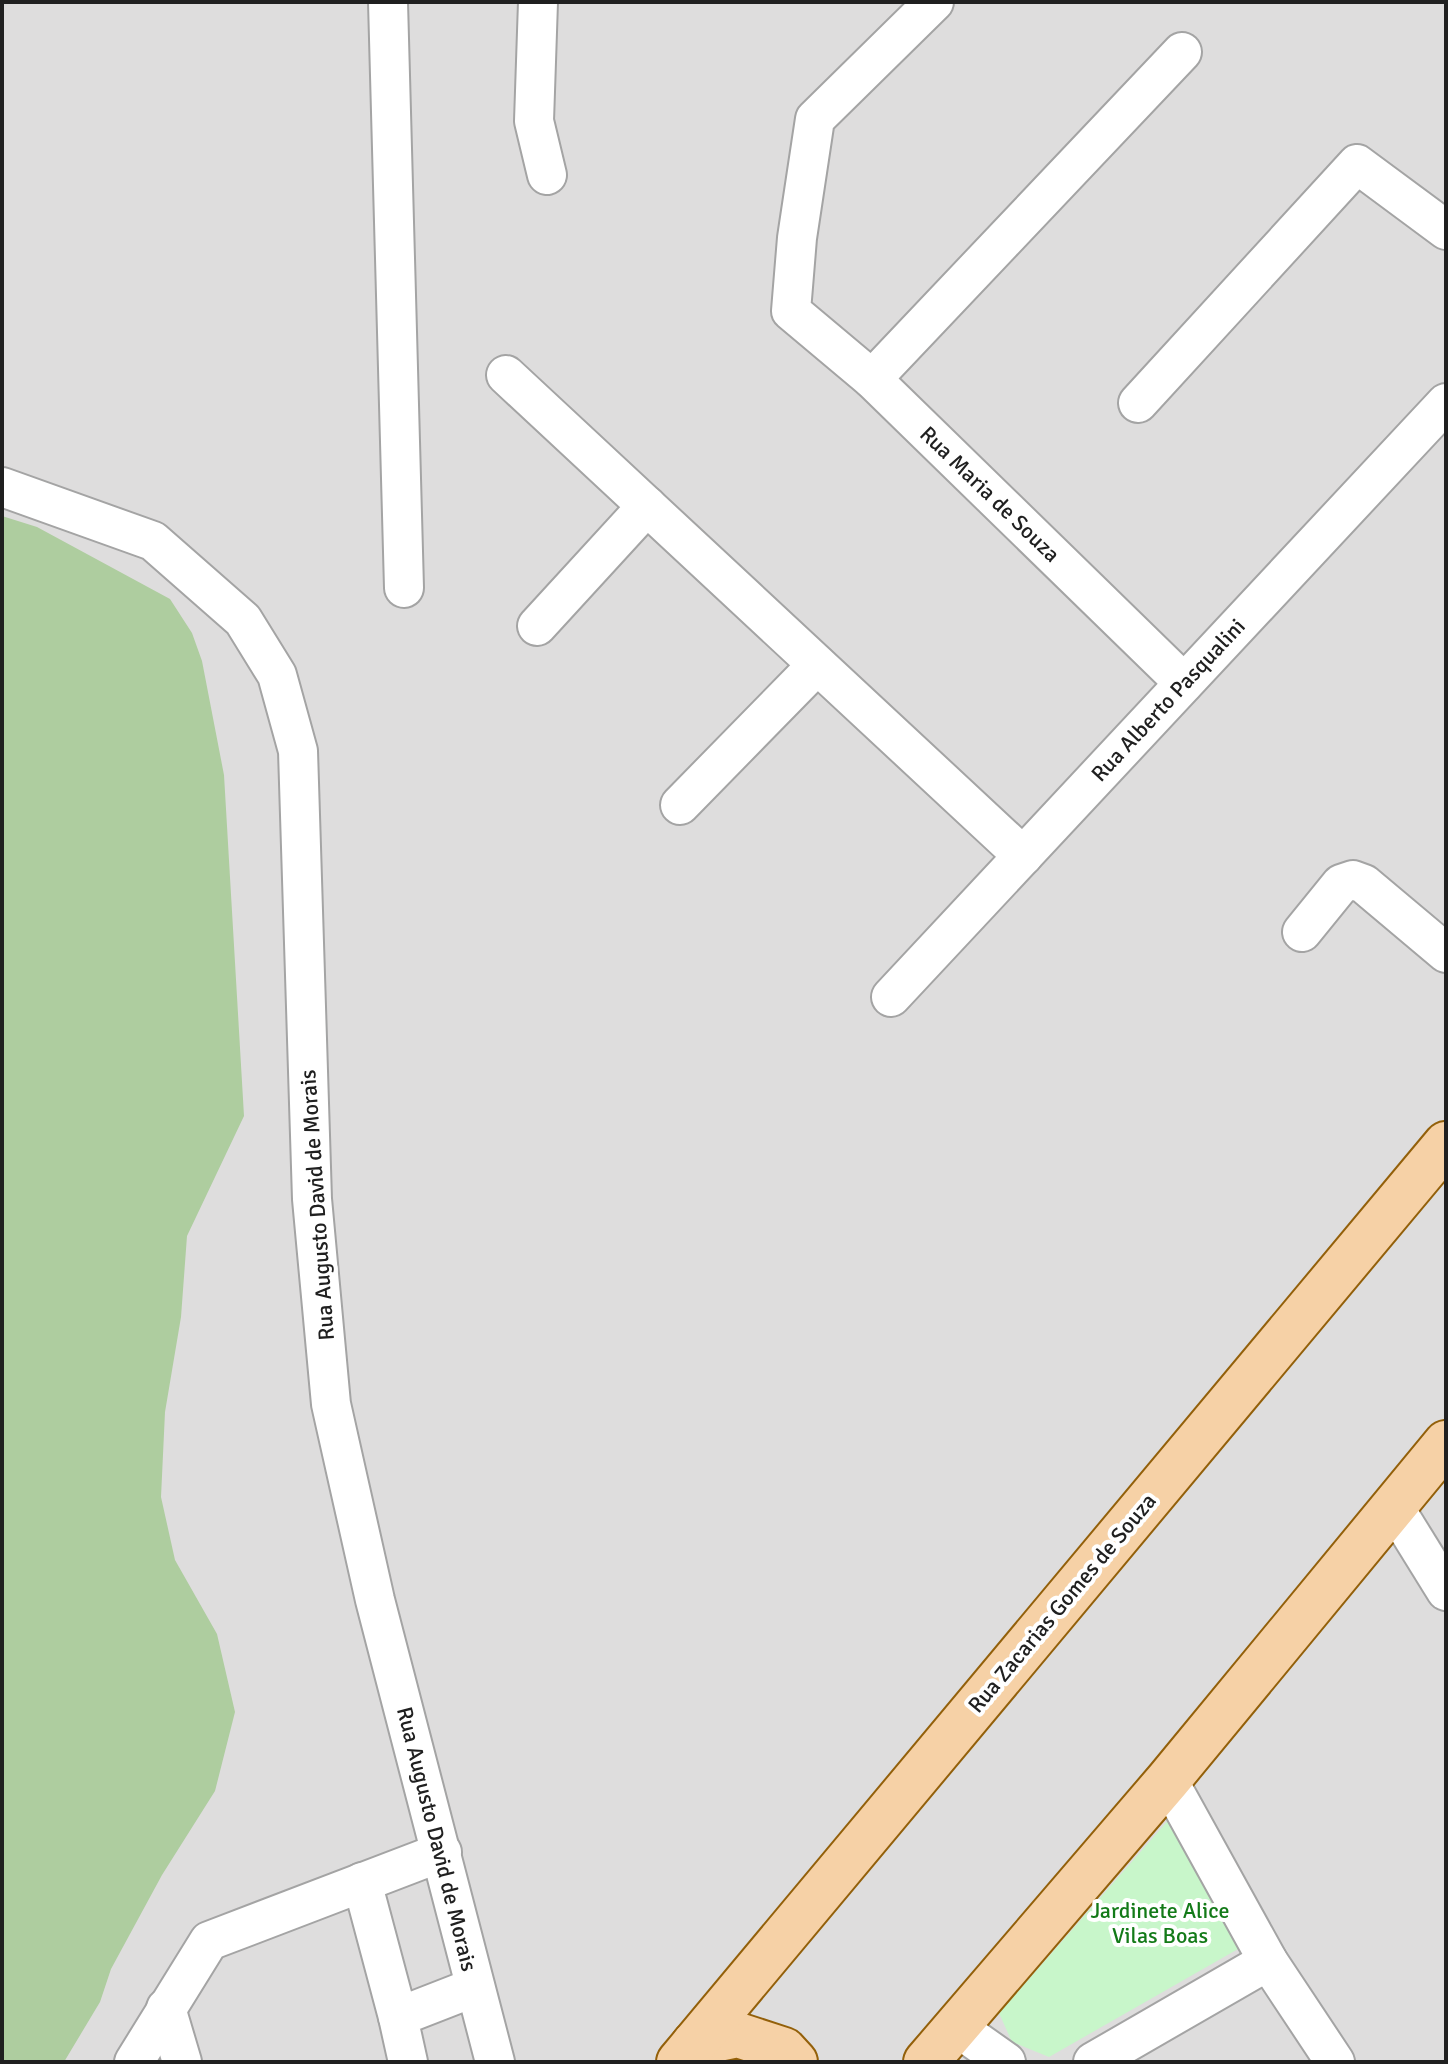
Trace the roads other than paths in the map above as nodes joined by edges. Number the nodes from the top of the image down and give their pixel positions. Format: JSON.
{"nodes":[{"id":1,"x":388,"y":2,"type":"edge"},
{"id":2,"x":538,"y":2,"type":"edge"},
{"id":3,"x":934,"y":2,"type":"edge"},
{"id":4,"x":1182,"y":52,"type":"dead end"},
{"id":5,"x":547,"y":175,"type":"dead end"},
{"id":6,"x":1446,"y":230,"type":"edge"},
{"id":7,"x":506,"y":375,"type":"dead end"},
{"id":8,"x":872,"y":379,"type":"junction"},
{"id":9,"x":1138,"y":403,"type":"dead end"},
{"id":10,"x":1446,"y":403,"type":"edge"},
{"id":11,"x":2,"y":487,"type":"edge"},
{"id":12,"x":647,"y":506,"type":"junction"},
{"id":13,"x":404,"y":588,"type":"dead end"},
{"id":14,"x":537,"y":626,"type":"dead end"},
{"id":15,"x":817,"y":665,"type":"junction"},
{"id":16,"x":1184,"y":683,"type":"junction"},
{"id":17,"x":680,"y":805,"type":"dead end"},
{"id":18,"x":1023,"y":856,"type":"junction"},
{"id":19,"x":1302,"y":932,"type":"dead end"},
{"id":20,"x":1446,"y":953,"type":"edge"},
{"id":21,"x":891,"y":997,"type":"dead end"},
{"id":22,"x":1446,"y":1144,"type":"edge"},
{"id":23,"x":1446,"y":1443,"type":"edge"},
{"id":24,"x":1394,"y":1507,"type":"junction"},
{"id":25,"x":1446,"y":1591,"type":"edge"},
{"id":26,"x":1168,"y":1780,"type":"junction"},
{"id":27,"x":442,"y":1852,"type":"junction"},
{"id":28,"x":362,"y":1882,"type":"junction"},
{"id":29,"x":1268,"y":1961,"type":"junction"},
{"id":30,"x":475,"y":1987,"type":"junction"},
{"id":31,"x":166,"y":2008,"type":"junction"},
{"id":32,"x":398,"y":2017,"type":"junction"},
{"id":33,"x":955,"y":2026,"type":"junction"},
{"id":34,"x":686,"y":2053,"type":"edge"},
{"id":35,"x":1086,"y":2061,"type":"edge"},
{"id":36,"x":134,"y":2062,"type":"edge"},
{"id":37,"x":182,"y":2062,"type":"edge"},
{"id":38,"x":408,"y":2062,"type":"edge"},
{"id":39,"x":495,"y":2062,"type":"edge"},
{"id":40,"x":795,"y":2062,"type":"edge"},
{"id":41,"x":926,"y":2062,"type":"edge"},
{"id":42,"x":1006,"y":2062,"type":"edge"},
{"id":43,"x":1335,"y":2062,"type":"edge"}],
"edges":[{"from":1,"to":13,"type":"street"},
{"from":2,"to":5,"type":"street"},
{"from":3,"to":8,"type":"street","name":"Rua Maria de Souza"},
{"from":4,"to":8,"type":"street"},
{"from":6,"to":9,"type":"street"},
{"from":7,"to":12,"type":"street"},
{"from":8,"to":16,"type":"street","name":"Rua Maria de Souza"},
{"from":10,"to":16,"type":"street","name":"Rua Alberto Pasqualini"},
{"from":11,"to":27,"type":"street","name":"Rua Augusto David de Morais"},
{"from":12,"to":14,"type":"street"},
{"from":12,"to":15,"type":"street"},
{"from":15,"to":17,"type":"street"},
{"from":15,"to":18,"type":"street"},
{"from":16,"to":18,"type":"street","name":"Rua Alberto Pasqualini"},
{"from":18,"to":21,"type":"street","name":"Rua Alberto Pasqualini"},
{"from":19,"to":20,"type":"street"},
{"from":22,"to":34,"type":"main road","name":"Rua Zacarias Gomes de Souza"},
{"from":23,"to":24,"type":"main road"},
{"from":24,"to":25,"type":"street"},
{"from":24,"to":26,"type":"main road"},
{"from":26,"to":29,"type":"street"},
{"from":26,"to":33,"type":"main road"},
{"from":27,"to":28,"type":"street"},
{"from":27,"to":30,"type":"street","name":"Rua Augusto David de Morais"},
{"from":28,"to":31,"type":"street"},
{"from":28,"to":32,"type":"street"},
{"from":29,"to":35,"type":"street"},
{"from":29,"to":43,"type":"street"},
{"from":30,"to":32,"type":"street"},
{"from":30,"to":39,"type":"street","name":"Rua Augusto David de Morais"},
{"from":31,"to":36,"type":"street"},
{"from":31,"to":37,"type":"street"},
{"from":32,"to":38,"type":"street"},
{"from":33,"to":41,"type":"main road"},
{"from":33,"to":42,"type":"street"},
{"from":34,"to":40,"type":"main road"}]}
